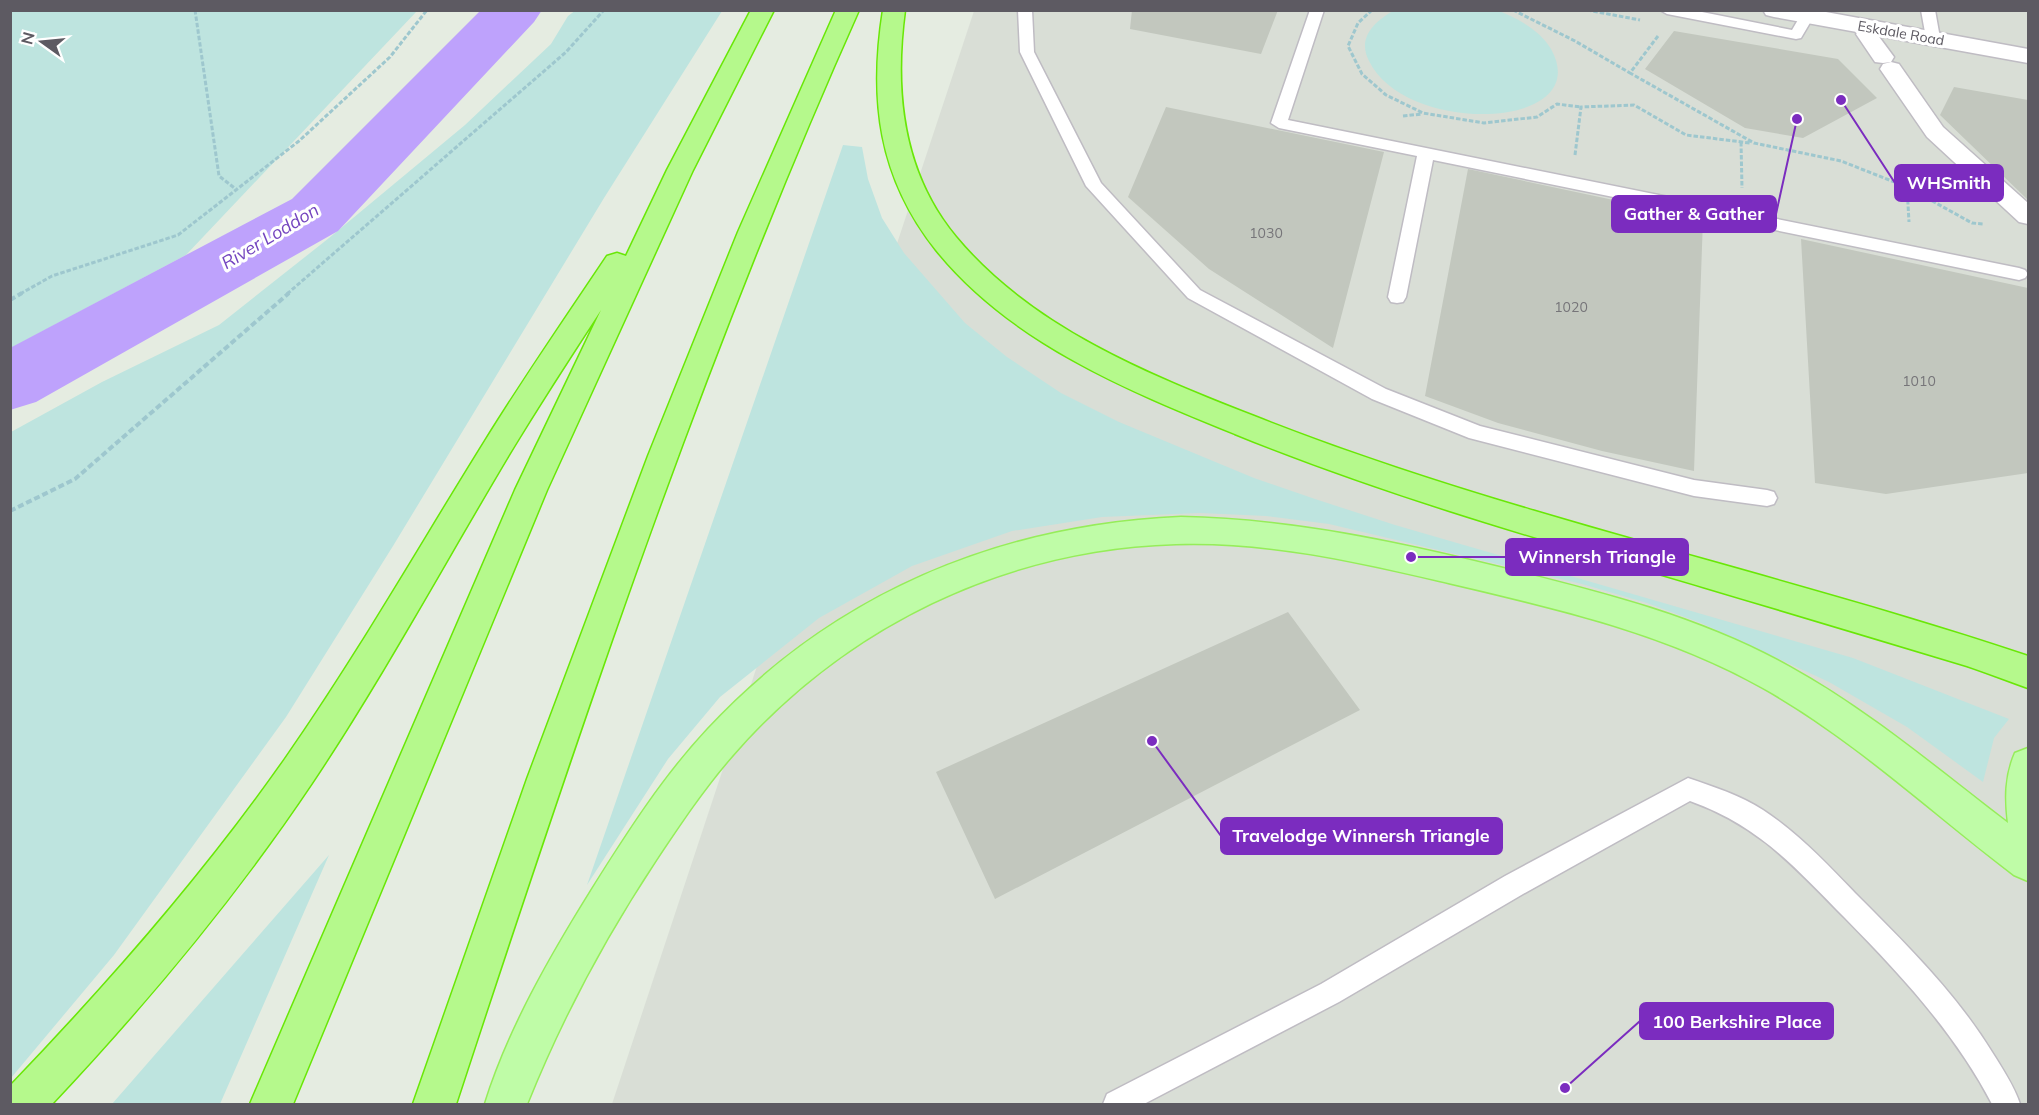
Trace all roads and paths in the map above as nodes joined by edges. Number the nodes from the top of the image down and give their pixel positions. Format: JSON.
{"nodes":[{"id":1,"x":195,"y":10,"type":"edge"},
{"id":2,"x":427,"y":10,"type":"edge"},
{"id":3,"x":604,"y":10,"type":"edge"},
{"id":4,"x":763,"y":10,"type":"edge"},
{"id":5,"x":848,"y":10,"type":"edge"},
{"id":6,"x":894,"y":10,"type":"edge"},
{"id":7,"x":1025,"y":10,"type":"edge"},
{"id":8,"x":1317,"y":10,"type":"edge"},
{"id":9,"x":1372,"y":10,"type":"edge"},
{"id":10,"x":1513,"y":10,"type":"edge"},
{"id":11,"x":1587,"y":10,"type":"edge"},
{"id":12,"x":1667,"y":10,"type":"edge"},
{"id":13,"x":1774,"y":10,"type":"edge"},
{"id":14,"x":1929,"y":10,"type":"edge"},
{"id":15,"x":1807,"y":16,"type":"junction"},
{"id":16,"x":1644,"y":21,"type":"dead end"},
{"id":17,"x":1659,"y":34,"type":"dead end"},
{"id":18,"x":1867,"y":34,"type":"dead end"},
{"id":19,"x":1934,"y":38,"type":"junction"},
{"id":20,"x":2028,"y":56,"type":"edge"},
{"id":21,"x":1630,"y":73,"type":"junction"},
{"id":22,"x":1581,"y":106,"type":"junction"},
{"id":23,"x":1741,"y":142,"type":"junction"},
{"id":24,"x":1754,"y":143,"type":"junction"},
{"id":25,"x":1426,"y":154,"type":"junction"},
{"id":26,"x":680,"y":170,"type":"junction"},
{"id":27,"x":1571,"y":184,"type":"junction"},
{"id":28,"x":237,"y":190,"type":"junction"},
{"id":29,"x":2028,"y":216,"type":"edge"},
{"id":30,"x":1743,"y":219,"type":"junction"},
{"id":31,"x":1983,"y":224,"type":"dead end"},
{"id":32,"x":2019,"y":274,"type":"dead end"},
{"id":33,"x":1396,"y":297,"type":"dead end"},
{"id":34,"x":10,"y":300,"type":"edge"},
{"id":35,"x":1767,"y":498,"type":"dead end"},
{"id":36,"x":10,"y":511,"type":"edge"},
{"id":37,"x":2028,"y":672,"type":"edge"},
{"id":38,"x":2028,"y":765,"type":"edge"},
{"id":39,"x":2028,"y":835,"type":"edge"},
{"id":40,"x":2028,"y":862,"type":"edge"},
{"id":41,"x":23,"y":1104,"type":"edge"},
{"id":42,"x":272,"y":1104,"type":"edge"},
{"id":43,"x":434,"y":1104,"type":"edge"},
{"id":44,"x":506,"y":1104,"type":"edge"},
{"id":45,"x":1116,"y":1104,"type":"edge"},
{"id":46,"x":2006,"y":1104,"type":"edge"}],
"edges":[{"from":1,"to":28,"type":"path"},
{"from":2,"to":28,"type":"path"},
{"from":3,"to":36,"type":"path"},
{"from":4,"to":26,"type":"highway"},
{"from":5,"to":43,"type":"highway"},
{"from":6,"to":37,"type":"highway"},
{"from":7,"to":35,"type":"lane"},
{"from":8,"to":25,"type":"lane"},
{"from":9,"to":22,"type":"path"},
{"from":10,"to":21,"type":"path"},
{"from":11,"to":16,"type":"path"},
{"from":12,"to":15,"type":"lane"},
{"from":13,"to":15,"type":"street","name":"Eskdale Road"},
{"from":14,"to":19,"type":"lane"},
{"from":15,"to":19,"type":"street","name":"Eskdale Road"},
{"from":17,"to":21,"type":"path"},
{"from":18,"to":29,"type":"street"},
{"from":19,"to":20,"type":"street","name":"Eskdale Road"},
{"from":21,"to":24,"type":"path"},
{"from":22,"to":23,"type":"path"},
{"from":22,"to":27,"type":"path"},
{"from":23,"to":24,"type":"path"},
{"from":23,"to":30,"type":"path"},
{"from":24,"to":31,"type":"path"},
{"from":25,"to":27,"type":"lane"},
{"from":25,"to":33,"type":"lane"},
{"from":26,"to":41,"type":"highway"},
{"from":26,"to":42,"type":"highway"},
{"from":27,"to":30,"type":"lane"},
{"from":28,"to":34,"type":"path"},
{"from":30,"to":32,"type":"lane"},
{"from":38,"to":39,"type":"main road"},
{"from":40,"to":44,"type":"main road"},
{"from":45,"to":46,"type":"lane"}]}
